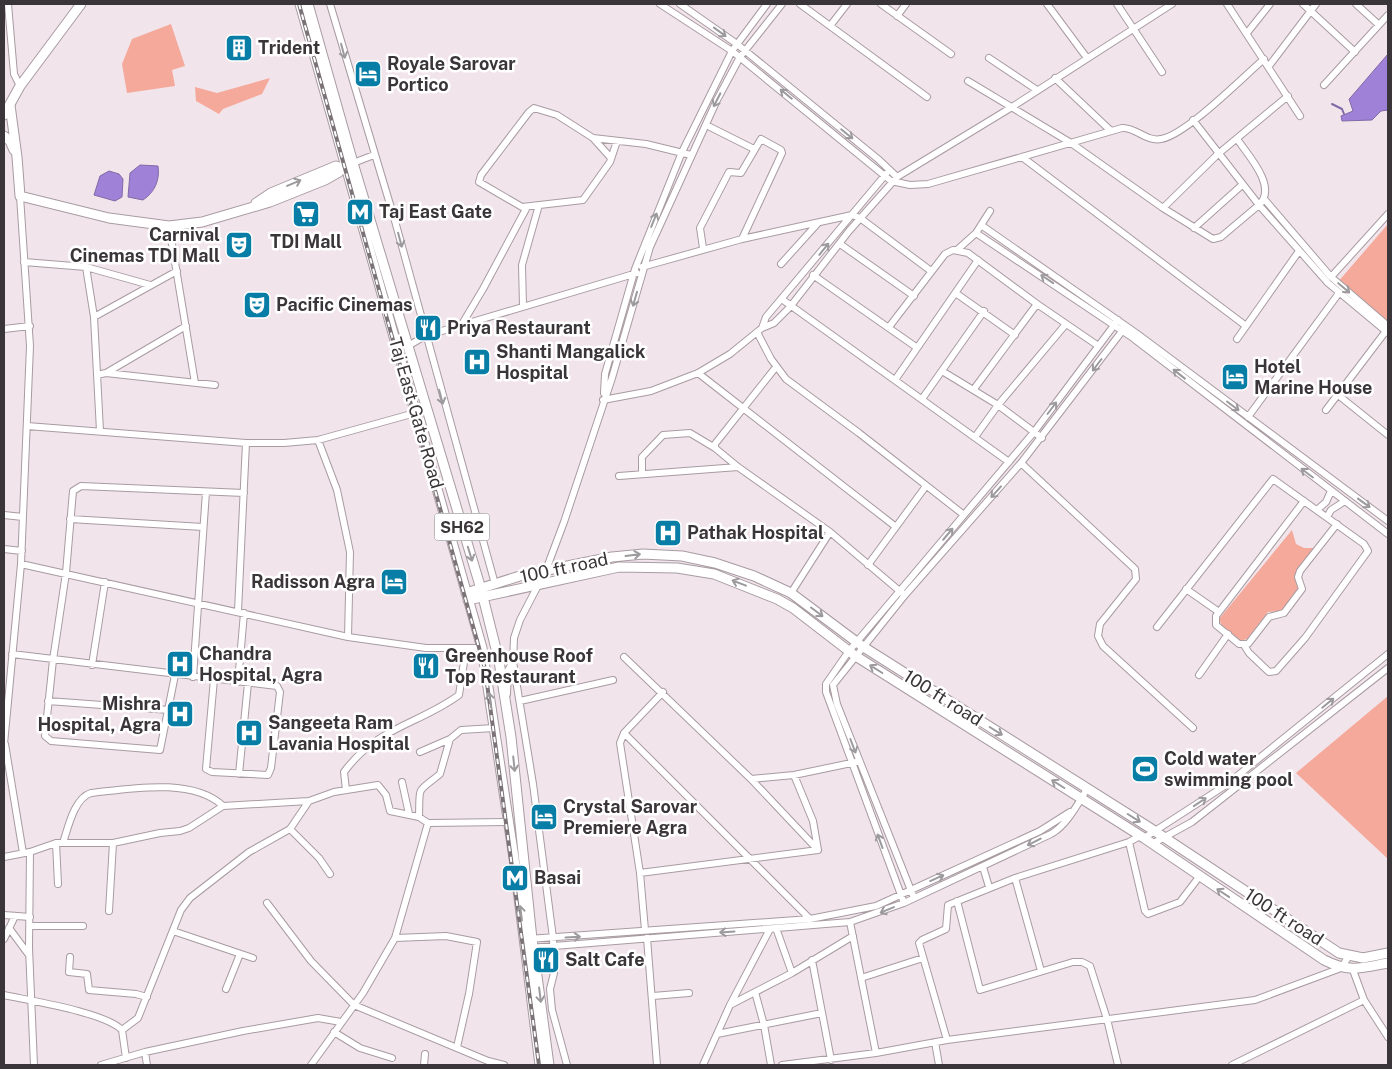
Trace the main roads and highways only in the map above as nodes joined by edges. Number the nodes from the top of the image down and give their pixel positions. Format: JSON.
{"nodes":[{"id":1,"x":81,"y":4,"type":"edge"},
{"id":2,"x":300,"y":4,"type":"edge"},
{"id":3,"x":308,"y":4,"type":"edge"},
{"id":4,"x":10,"y":105,"type":"junction"},
{"id":5,"x":4,"y":115,"type":"edge"},
{"id":6,"x":4,"y":136,"type":"edge"},
{"id":7,"x":17,"y":157,"type":"junction"},
{"id":8,"x":347,"y":165,"type":"junction"},
{"id":9,"x":482,"y":593,"type":"junction"},
{"id":10,"x":468,"y":597,"type":"junction"},
{"id":11,"x":529,"y":944,"type":"junction"},
{"id":12,"x":1388,"y":953,"type":"edge"},
{"id":13,"x":1388,"y":963,"type":"edge"},
{"id":14,"x":540,"y":1065,"type":"edge"},
{"id":15,"x":549,"y":1065,"type":"edge"}],
"edges":[{"from":1,"to":4,"type":"main road"},
{"from":2,"to":8,"type":"main road","name":"Taj East Gate Road","number":"SH62"},
{"from":3,"to":8,"type":"main road","number":"SH62"},
{"from":4,"to":5,"type":"main road"},
{"from":4,"to":7,"type":"main road"},
{"from":6,"to":7,"type":"main road"},
{"from":7,"to":8,"type":"main road"},
{"from":8,"to":9,"type":"main road","number":"SH62","one_way":true},
{"from":8,"to":10,"type":"main road","name":"Taj East Gate Road","number":"SH62"},
{"from":9,"to":10,"type":"main road","name":"100 ft road"},
{"from":9,"to":11,"type":"main road","number":"SH62","one_way":true},
{"from":9,"to":12,"type":"main road","name":"100 ft road","one_way":true},
{"from":13,"to":9,"type":"main road","name":"100 ft road","one_way":true},
{"from":11,"to":10,"type":"main road","name":"Taj East Gate Road","number":"SH62","one_way":true},
{"from":11,"to":14,"type":"main road","name":"Taj East Gate Road","number":"SH62"},
{"from":11,"to":15,"type":"main road","number":"SH62","one_way":true}]}
